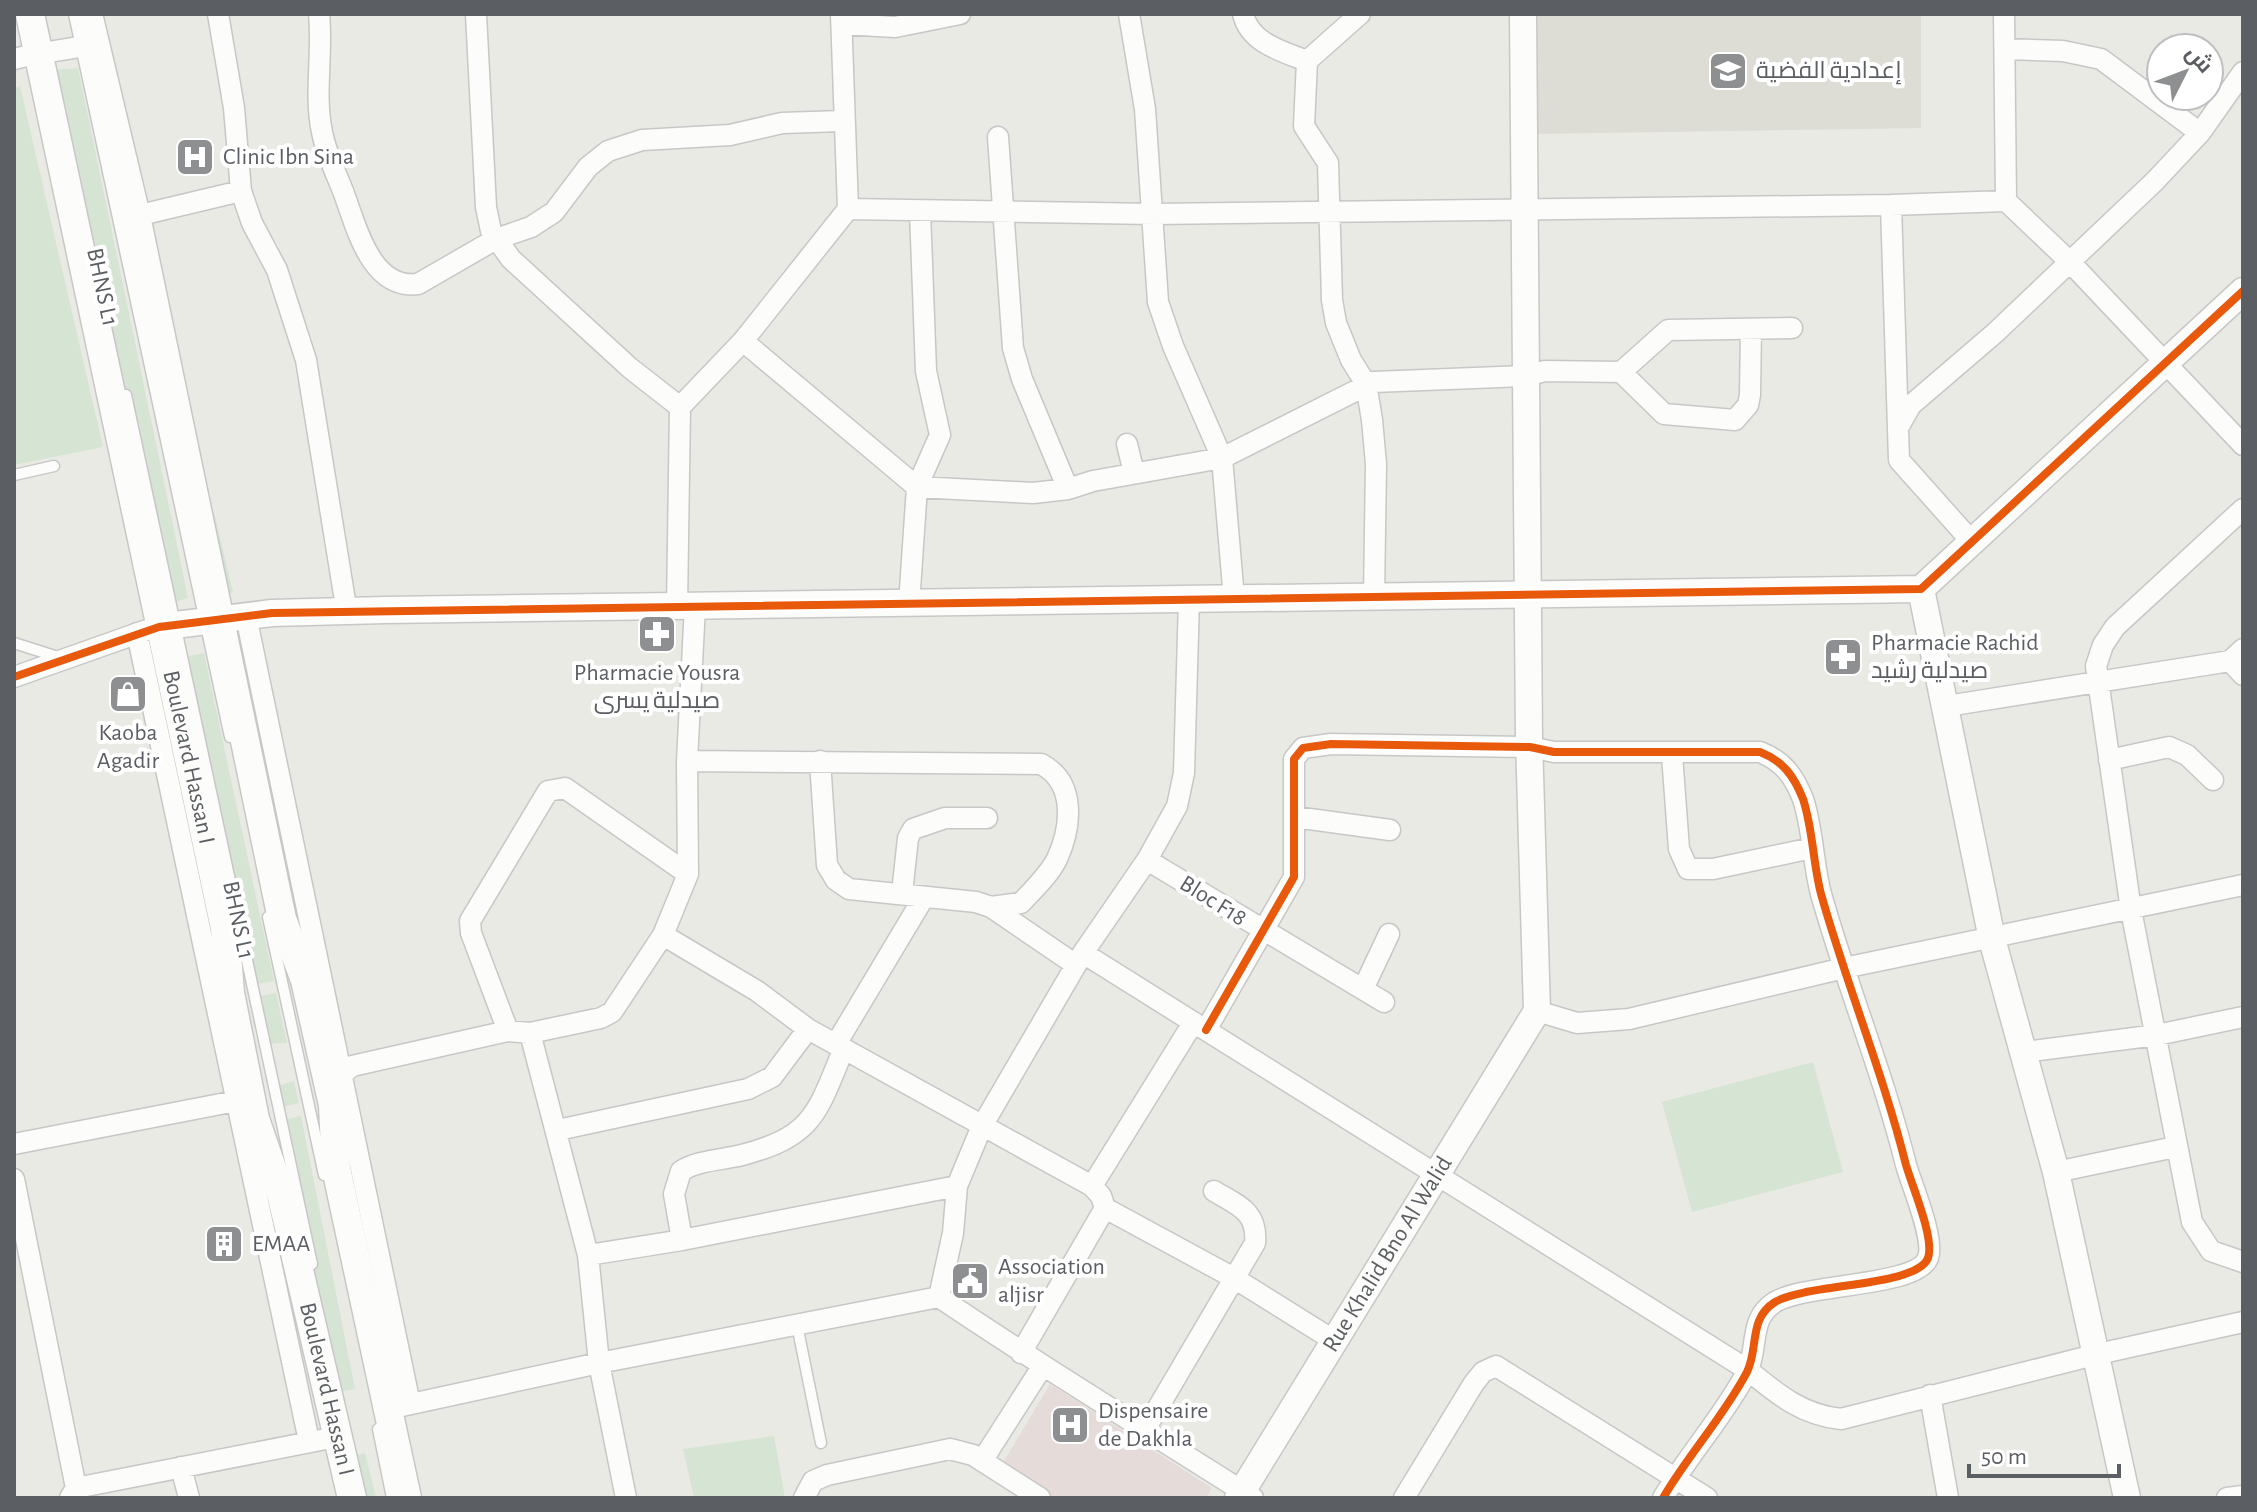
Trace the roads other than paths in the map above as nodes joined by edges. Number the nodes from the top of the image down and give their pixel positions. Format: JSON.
{"nodes":[{"id":1,"x":30,"y":14,"type":"edge"},
{"id":2,"x":74,"y":14,"type":"edge"},
{"id":3,"x":88,"y":14,"type":"edge"},
{"id":4,"x":218,"y":14,"type":"edge"},
{"id":5,"x":319,"y":14,"type":"edge"},
{"id":6,"x":476,"y":14,"type":"edge"},
{"id":7,"x":960,"y":14,"type":"edge"},
{"id":8,"x":1129,"y":14,"type":"edge"},
{"id":9,"x":1243,"y":14,"type":"edge"},
{"id":10,"x":1360,"y":14,"type":"edge"},
{"id":11,"x":1523,"y":14,"type":"edge"},
{"id":12,"x":2004,"y":14,"type":"edge"},
{"id":13,"x":842,"y":19,"type":"edge"},
{"id":14,"x":88,"y":46,"type":"junction"},
{"id":15,"x":2007,"y":49,"type":"junction"},
{"id":16,"x":41,"y":54,"type":"edge"},
{"id":17,"x":1307,"y":61,"type":"junction"},
{"id":18,"x":2243,"y":72,"type":"edge"},
{"id":19,"x":842,"y":121,"type":"junction"},
{"id":20,"x":2200,"y":133,"type":"junction"},
{"id":21,"x":998,"y":137,"type":"dead end"},
{"id":22,"x":241,"y":191,"type":"junction"},
{"id":23,"x":2006,"y":201,"type":"junction"},
{"id":24,"x":1891,"y":205,"type":"junction"},
{"id":25,"x":1523,"y":208,"type":"junction"},
{"id":26,"x":848,"y":209,"type":"junction"},
{"id":27,"x":920,"y":211,"type":"junction"},
{"id":28,"x":1328,"y":211,"type":"junction"},
{"id":29,"x":1004,"y":213,"type":"junction"},
{"id":30,"x":1154,"y":214,"type":"junction"},
{"id":31,"x":136,"y":216,"type":"junction"},
{"id":32,"x":496,"y":239,"type":"junction"},
{"id":33,"x":2069,"y":261,"type":"junction"},
{"id":34,"x":2243,"y":291,"type":"edge"},
{"id":35,"x":1792,"y":328,"type":"dead end"},
{"id":36,"x":1751,"y":329,"type":"junction"},
{"id":37,"x":743,"y":341,"type":"junction"},
{"id":38,"x":2165,"y":366,"type":"junction"},
{"id":39,"x":1621,"y":372,"type":"junction"},
{"id":40,"x":121,"y":375,"type":"dead end"},
{"id":41,"x":1525,"y":376,"type":"junction"},
{"id":42,"x":1366,"y":384,"type":"junction"},
{"id":43,"x":680,"y":407,"type":"junction"},
{"id":44,"x":1899,"y":426,"type":"junction"},
{"id":45,"x":1127,"y":444,"type":"dead end"},
{"id":46,"x":2243,"y":445,"type":"edge"},
{"id":47,"x":1222,"y":458,"type":"junction"},
{"id":48,"x":54,"y":466,"type":"dead end"},
{"id":49,"x":1134,"y":473,"type":"junction"},
{"id":50,"x":14,"y":475,"type":"edge"},
{"id":51,"x":917,"y":487,"type":"junction"},
{"id":52,"x":1068,"y":489,"type":"junction"},
{"id":53,"x":2243,"y":509,"type":"edge"},
{"id":54,"x":1973,"y":543,"type":"junction"},
{"id":55,"x":1921,"y":589,"type":"junction"},
{"id":56,"x":1374,"y":597,"type":"junction"},
{"id":57,"x":1528,"y":597,"type":"junction"},
{"id":58,"x":1189,"y":599,"type":"junction"},
{"id":59,"x":1234,"y":599,"type":"junction"},
{"id":60,"x":909,"y":604,"type":"junction"},
{"id":61,"x":686,"y":607,"type":"junction"},
{"id":62,"x":347,"y":613,"type":"junction"},
{"id":63,"x":222,"y":618,"type":"junction"},
{"id":64,"x":157,"y":628,"type":"junction"},
{"id":65,"x":14,"y":643,"type":"edge"},
{"id":66,"x":62,"y":658,"type":"junction"},
{"id":67,"x":2239,"y":661,"type":"edge"},
{"id":68,"x":14,"y":677,"type":"edge"},
{"id":69,"x":2098,"y":680,"type":"junction"},
{"id":70,"x":1947,"y":706,"type":"junction"},
{"id":71,"x":1530,"y":747,"type":"junction"},
{"id":72,"x":233,"y":750,"type":"dead end"},
{"id":73,"x":1672,"y":755,"type":"junction"},
{"id":74,"x":2109,"y":760,"type":"junction"},
{"id":75,"x":687,"y":761,"type":"junction"},
{"id":76,"x":820,"y":761,"type":"junction"},
{"id":77,"x":2213,"y":780,"type":"dead end"},
{"id":78,"x":1295,"y":817,"type":"junction"},
{"id":79,"x":987,"y":818,"type":"dead end"},
{"id":80,"x":1390,"y":830,"type":"dead end"},
{"id":81,"x":1812,"y":848,"type":"junction"},
{"id":82,"x":1147,"y":860,"type":"junction"},
{"id":83,"x":688,"y":874,"type":"junction"},
{"id":84,"x":261,"y":882,"type":"dead end"},
{"id":85,"x":2243,"y":885,"type":"edge"},
{"id":86,"x":902,"y":893,"type":"junction"},
{"id":87,"x":264,"y":896,"type":"dead end"},
{"id":88,"x":924,"y":897,"type":"junction"},
{"id":89,"x":991,"y":907,"type":"junction"},
{"id":90,"x":2131,"y":910,"type":"junction"},
{"id":91,"x":267,"y":911,"type":"dead end"},
{"id":92,"x":1264,"y":933,"type":"junction"},
{"id":93,"x":1389,"y":934,"type":"dead end"},
{"id":94,"x":663,"y":935,"type":"junction"},
{"id":95,"x":1992,"y":939,"type":"junction"},
{"id":96,"x":1080,"y":959,"type":"junction"},
{"id":97,"x":1844,"y":968,"type":"junction"},
{"id":98,"x":1364,"y":987,"type":"junction"},
{"id":99,"x":1384,"y":1002,"type":"dead end"},
{"id":100,"x":1537,"y":1011,"type":"junction"},
{"id":101,"x":2243,"y":1017,"type":"edge"},
{"id":102,"x":1199,"y":1026,"type":"junction"},
{"id":103,"x":808,"y":1029,"type":"junction"},
{"id":104,"x":508,"y":1031,"type":"junction"},
{"id":105,"x":530,"y":1033,"type":"junction"},
{"id":106,"x":2157,"y":1035,"type":"junction"},
{"id":107,"x":840,"y":1046,"type":"junction"},
{"id":108,"x":2024,"y":1052,"type":"junction"},
{"id":109,"x":335,"y":1081,"type":"junction"},
{"id":110,"x":236,"y":1101,"type":"junction"},
{"id":111,"x":982,"y":1126,"type":"junction"},
{"id":112,"x":558,"y":1130,"type":"junction"},
{"id":113,"x":14,"y":1144,"type":"edge"},
{"id":114,"x":2175,"y":1147,"type":"junction"},
{"id":115,"x":2056,"y":1172,"type":"junction"},
{"id":116,"x":1438,"y":1175,"type":"junction"},
{"id":117,"x":14,"y":1179,"type":"edge"},
{"id":118,"x":957,"y":1186,"type":"junction"},
{"id":119,"x":1092,"y":1186,"type":"junction"},
{"id":120,"x":1214,"y":1191,"type":"dead end"},
{"id":121,"x":1105,"y":1208,"type":"junction"},
{"id":122,"x":682,"y":1240,"type":"junction"},
{"id":123,"x":588,"y":1255,"type":"junction"},
{"id":124,"x":2243,"y":1262,"type":"edge"},
{"id":125,"x":1234,"y":1278,"type":"junction"},
{"id":126,"x":316,"y":1283,"type":"dead end"},
{"id":127,"x":939,"y":1297,"type":"junction"},
{"id":128,"x":2243,"y":1322,"type":"edge"},
{"id":129,"x":797,"y":1325,"type":"junction"},
{"id":130,"x":326,"y":1329,"type":"dead end"},
{"id":131,"x":1333,"y":1340,"type":"junction"},
{"id":132,"x":1021,"y":1353,"type":"junction"},
{"id":133,"x":2098,"y":1354,"type":"junction"},
{"id":134,"x":363,"y":1355,"type":"dead end"},
{"id":135,"x":599,"y":1363,"type":"junction"},
{"id":136,"x":1042,"y":1367,"type":"junction"},
{"id":137,"x":1748,"y":1370,"type":"junction"},
{"id":138,"x":1930,"y":1395,"type":"junction"},
{"id":139,"x":391,"y":1409,"type":"junction"},
{"id":140,"x":1146,"y":1428,"type":"junction"},
{"id":141,"x":341,"y":1436,"type":"junction"},
{"id":142,"x":309,"y":1441,"type":"junction"},
{"id":143,"x":821,"y":1443,"type":"dead end"},
{"id":144,"x":982,"y":1461,"type":"junction"},
{"id":145,"x":181,"y":1467,"type":"junction"},
{"id":146,"x":1676,"y":1476,"type":"junction"},
{"id":147,"x":73,"y":1493,"type":"edge"},
{"id":148,"x":1244,"y":1496,"type":"edge"},
{"id":149,"x":2243,"y":1496,"type":"edge"},
{"id":150,"x":189,"y":1498,"type":"edge"},
{"id":151,"x":352,"y":1498,"type":"edge"},
{"id":152,"x":363,"y":1498,"type":"edge"},
{"id":153,"x":392,"y":1498,"type":"edge"},
{"id":154,"x":407,"y":1498,"type":"edge"},
{"id":155,"x":626,"y":1498,"type":"edge"},
{"id":156,"x":804,"y":1498,"type":"edge"},
{"id":157,"x":1040,"y":1498,"type":"edge"},
{"id":158,"x":1404,"y":1498,"type":"edge"},
{"id":159,"x":1663,"y":1498,"type":"edge"},
{"id":160,"x":1707,"y":1498,"type":"edge"},
{"id":161,"x":1948,"y":1498,"type":"edge"},
{"id":162,"x":2127,"y":1498,"type":"edge"},
{"id":163,"x":2227,"y":1498,"type":"edge"}],
"edges":[{"from":1,"to":16,"type":"main road","name":"Boulevard Hassan I"},
{"from":2,"to":14,"type":"lane","name":"BHNS L1"},
{"from":3,"to":14,"type":"main road"},
{"from":4,"to":22,"type":"street"},
{"from":5,"to":32,"type":"street"},
{"from":6,"to":32,"type":"street"},
{"from":7,"to":13,"type":"street"},
{"from":8,"to":30,"type":"street"},
{"from":9,"to":17,"type":"street"},
{"from":10,"to":17,"type":"street"},
{"from":11,"to":25,"type":"street"},
{"from":12,"to":15,"type":"street"},
{"from":13,"to":19,"type":"street"},
{"from":14,"to":16,"type":"street"},
{"from":14,"to":31,"type":"main road"},
{"from":14,"to":63,"type":"lane","name":"BHNS L1"},
{"from":15,"to":20,"type":"street"},
{"from":15,"to":23,"type":"street"},
{"from":16,"to":64,"type":"main road","name":"Boulevard Hassan I"},
{"from":17,"to":28,"type":"street"},
{"from":18,"to":20,"type":"street"},
{"from":19,"to":26,"type":"street"},
{"from":19,"to":32,"type":"street"},
{"from":20,"to":33,"type":"street"},
{"from":21,"to":29,"type":"street"},
{"from":22,"to":31,"type":"street"},
{"from":22,"to":62,"type":"street"},
{"from":23,"to":24,"type":"street"},
{"from":23,"to":33,"type":"street"},
{"from":24,"to":25,"type":"street"},
{"from":24,"to":44,"type":"street"},
{"from":25,"to":28,"type":"street"},
{"from":25,"to":41,"type":"street"},
{"from":26,"to":27,"type":"street"},
{"from":26,"to":37,"type":"street"},
{"from":27,"to":29,"type":"street"},
{"from":27,"to":51,"type":"street"},
{"from":28,"to":30,"type":"street"},
{"from":28,"to":42,"type":"street"},
{"from":29,"to":30,"type":"street"},
{"from":29,"to":52,"type":"street"},
{"from":30,"to":47,"type":"street"},
{"from":31,"to":63,"type":"main road"},
{"from":32,"to":43,"type":"street"},
{"from":33,"to":38,"type":"street"},
{"from":33,"to":44,"type":"street"},
{"from":34,"to":38,"type":"street"},
{"from":35,"to":36,"type":"street"},
{"from":36,"to":39,"type":"street"},
{"from":36,"to":39,"type":"street"},
{"from":37,"to":43,"type":"street"},
{"from":37,"to":51,"type":"street"},
{"from":38,"to":46,"type":"street"},
{"from":38,"to":54,"type":"street"},
{"from":39,"to":41,"type":"street"},
{"from":40,"to":64,"type":"lane","name":"BHNS L1"},
{"from":41,"to":42,"type":"street"},
{"from":41,"to":57,"type":"street"},
{"from":42,"to":47,"type":"street"},
{"from":42,"to":56,"type":"street"},
{"from":43,"to":61,"type":"street"},
{"from":44,"to":54,"type":"street"},
{"from":45,"to":49,"type":"street"},
{"from":47,"to":49,"type":"street"},
{"from":47,"to":59,"type":"street"},
{"from":48,"to":50,"type":"lane"},
{"from":49,"to":52,"type":"street"},
{"from":51,"to":52,"type":"street"},
{"from":51,"to":60,"type":"street"},
{"from":53,"to":69,"type":"street"},
{"from":54,"to":55,"type":"street"},
{"from":55,"to":57,"type":"street"},
{"from":55,"to":70,"type":"street"},
{"from":56,"to":57,"type":"street"},
{"from":56,"to":59,"type":"street"},
{"from":57,"to":71,"type":"street"},
{"from":58,"to":59,"type":"street"},
{"from":58,"to":60,"type":"street"},
{"from":58,"to":82,"type":"street"},
{"from":60,"to":61,"type":"street"},
{"from":61,"to":62,"type":"street"},
{"from":61,"to":75,"type":"street"},
{"from":62,"to":63,"type":"street"},
{"from":63,"to":64,"type":"street"},
{"from":63,"to":72,"type":"lane","name":"BHNS L1"},
{"from":63,"to":109,"type":"main road"},
{"from":64,"to":66,"type":"street"},
{"from":64,"to":110,"type":"street"},
{"from":64,"to":126,"type":"lane","name":"BHNS L1"},
{"from":64,"to":141,"type":"main road","name":"Boulevard Hassan I"},
{"from":65,"to":66,"type":"lane"},
{"from":66,"to":68,"type":"street"},
{"from":67,"to":69,"type":"street"},
{"from":69,"to":70,"type":"street"},
{"from":69,"to":74,"type":"street"},
{"from":70,"to":95,"type":"street"},
{"from":71,"to":73,"type":"street"},
{"from":71,"to":78,"type":"street"},
{"from":71,"to":100,"type":"street"},
{"from":73,"to":81,"type":"street"},
{"from":73,"to":81,"type":"street"},
{"from":74,"to":77,"type":"street"},
{"from":74,"to":90,"type":"street"},
{"from":75,"to":76,"type":"street"},
{"from":75,"to":83,"type":"street"},
{"from":76,"to":86,"type":"street"},
{"from":76,"to":89,"type":"street"},
{"from":78,"to":80,"type":"street"},
{"from":78,"to":92,"type":"street"},
{"from":79,"to":86,"type":"street"},
{"from":81,"to":97,"type":"street"},
{"from":82,"to":92,"type":"street","name":"Bloc F18"},
{"from":82,"to":96,"type":"street"},
{"from":83,"to":94,"type":"street"},
{"from":83,"to":104,"type":"street"},
{"from":84,"to":87,"type":"lane","name":"BHNS L1"},
{"from":85,"to":90,"type":"street"},
{"from":86,"to":88,"type":"street"},
{"from":88,"to":89,"type":"street"},
{"from":88,"to":107,"type":"street"},
{"from":89,"to":96,"type":"street"},
{"from":90,"to":95,"type":"street"},
{"from":90,"to":106,"type":"street"},
{"from":91,"to":134,"type":"lane","name":"BHNS L1"},
{"from":92,"to":98,"type":"street","name":"Bloc F18"},
{"from":92,"to":102,"type":"street"},
{"from":93,"to":98,"type":"street"},
{"from":94,"to":103,"type":"street"},
{"from":94,"to":105,"type":"street"},
{"from":95,"to":97,"type":"street"},
{"from":95,"to":108,"type":"street"},
{"from":96,"to":102,"type":"street"},
{"from":96,"to":111,"type":"street"},
{"from":97,"to":100,"type":"street"},
{"from":97,"to":137,"type":"street"},
{"from":98,"to":99,"type":"street","name":"Bloc F18"},
{"from":100,"to":116,"type":"street","name":"Rue Khalid Bno Al Walid"},
{"from":101,"to":106,"type":"street"},
{"from":102,"to":116,"type":"street"},
{"from":102,"to":119,"type":"street"},
{"from":103,"to":107,"type":"street"},
{"from":103,"to":112,"type":"street"},
{"from":104,"to":105,"type":"street"},
{"from":104,"to":109,"type":"street"},
{"from":105,"to":112,"type":"street"},
{"from":106,"to":108,"type":"street"},
{"from":106,"to":114,"type":"street"},
{"from":107,"to":111,"type":"street"},
{"from":107,"to":122,"type":"street"},
{"from":108,"to":115,"type":"street"},
{"from":109,"to":139,"type":"main road"},
{"from":110,"to":113,"type":"street"},
{"from":110,"to":142,"type":"street"},
{"from":111,"to":118,"type":"street"},
{"from":111,"to":119,"type":"street"},
{"from":112,"to":123,"type":"street"},
{"from":114,"to":115,"type":"street"},
{"from":114,"to":124,"type":"street"},
{"from":115,"to":133,"type":"street"},
{"from":116,"to":131,"type":"street","name":"Rue Khalid Bno Al Walid"},
{"from":116,"to":137,"type":"street"},
{"from":117,"to":147,"type":"street"},
{"from":118,"to":122,"type":"street"},
{"from":118,"to":127,"type":"street"},
{"from":119,"to":121,"type":"street"},
{"from":120,"to":125,"type":"street"},
{"from":121,"to":125,"type":"street"},
{"from":121,"to":132,"type":"street"},
{"from":122,"to":123,"type":"street"},
{"from":123,"to":135,"type":"street"},
{"from":125,"to":131,"type":"street"},
{"from":125,"to":140,"type":"street"},
{"from":127,"to":129,"type":"street"},
{"from":127,"to":132,"type":"street"},
{"from":128,"to":133,"type":"street"},
{"from":129,"to":135,"type":"street"},
{"from":129,"to":143,"type":"lane"},
{"from":130,"to":152,"type":"lane"},
{"from":131,"to":148,"type":"street","name":"Rue Khalid Bno Al Walid"},
{"from":132,"to":136,"type":"street"},
{"from":133,"to":138,"type":"street"},
{"from":133,"to":162,"type":"street"},
{"from":135,"to":139,"type":"street"},
{"from":135,"to":155,"type":"street"},
{"from":136,"to":140,"type":"street"},
{"from":136,"to":144,"type":"street"},
{"from":137,"to":138,"type":"street"},
{"from":137,"to":146,"type":"street"},
{"from":138,"to":161,"type":"street"},
{"from":139,"to":153,"type":"lane"},
{"from":139,"to":154,"type":"main road"},
{"from":140,"to":148,"type":"street"},
{"from":141,"to":142,"type":"street"},
{"from":141,"to":151,"type":"main road","name":"Boulevard Hassan I"},
{"from":142,"to":145,"type":"street"},
{"from":144,"to":156,"type":"street"},
{"from":144,"to":157,"type":"street"},
{"from":145,"to":147,"type":"street"},
{"from":145,"to":150,"type":"street"},
{"from":146,"to":158,"type":"street"},
{"from":146,"to":159,"type":"street"},
{"from":146,"to":160,"type":"street"},
{"from":149,"to":163,"type":"street"}]}
